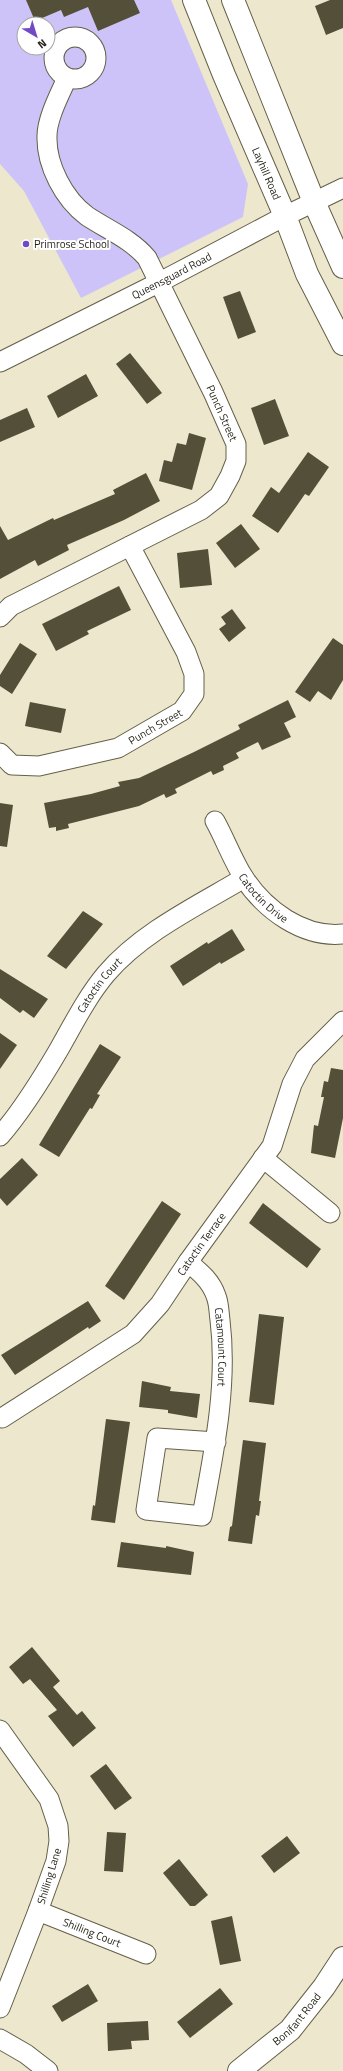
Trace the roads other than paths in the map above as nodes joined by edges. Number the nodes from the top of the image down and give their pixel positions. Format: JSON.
{"nodes":[{"id":1,"x":194,"y":0,"type":"edge"},
{"id":2,"x":233,"y":0,"type":"edge"},
{"id":3,"x":67,"y":78,"type":"dead end"},
{"id":4,"x":343,"y":188,"type":"edge"},
{"id":5,"x":314,"y":202,"type":"junction"},
{"id":6,"x":285,"y":216,"type":"junction"},
{"id":7,"x":343,"y":267,"type":"edge"},
{"id":8,"x":160,"y":282,"type":"junction"},
{"id":9,"x":343,"y":344,"type":"edge"},
{"id":10,"x":0,"y":362,"type":"edge"},
{"id":11,"x":130,"y":546,"type":"junction"},
{"id":12,"x":0,"y":618,"type":"edge"},
{"id":13,"x":0,"y":753,"type":"edge"},
{"id":14,"x":216,"y":821,"type":"dead end"},
{"id":15,"x":244,"y":878,"type":"junction"},
{"id":16,"x":343,"y":934,"type":"edge"},
{"id":17,"x":343,"y":1021,"type":"edge"},
{"id":18,"x":0,"y":1136,"type":"edge"},
{"id":19,"x":263,"y":1158,"type":"junction"},
{"id":20,"x":330,"y":1213,"type":"dead end"},
{"id":21,"x":188,"y":1262,"type":"junction"},
{"id":22,"x":2,"y":1418,"type":"dead end"},
{"id":23,"x":216,"y":1442,"type":"junction"},
{"id":24,"x":0,"y":1730,"type":"edge"},
{"id":25,"x":38,"y":1910,"type":"junction"},
{"id":26,"x":146,"y":1954,"type":"dead end"},
{"id":27,"x":343,"y":1958,"type":"edge"},
{"id":28,"x":0,"y":2008,"type":"edge"},
{"id":29,"x":0,"y":2039,"type":"edge"},
{"id":30,"x":48,"y":2071,"type":"edge"},
{"id":31,"x":239,"y":2071,"type":"edge"}],
"edges":[{"from":1,"to":6,"type":"main road","name":"Layhill Road"},
{"from":2,"to":5,"type":"main road"},
{"from":3,"to":8,"type":"street","name":"Punch Street"},
{"from":4,"to":5,"type":"street","name":"Queensguard Road"},
{"from":5,"to":6,"type":"street","name":"Queensguard Road"},
{"from":5,"to":7,"type":"main road"},
{"from":6,"to":8,"type":"street","name":"Queensguard Road"},
{"from":6,"to":9,"type":"main road","name":"Layhill Road"},
{"from":8,"to":10,"type":"street","name":"Queensguard Road"},
{"from":8,"to":11,"type":"street","name":"Punch Street"},
{"from":11,"to":12,"type":"street","name":"Punch Street"},
{"from":11,"to":13,"type":"street","name":"Punch Street"},
{"from":14,"to":15,"type":"street","name":"Catoctin Drive"},
{"from":15,"to":16,"type":"street","name":"Catoctin Drive"},
{"from":15,"to":18,"type":"street","name":"Catoctin Court"},
{"from":17,"to":19,"type":"street","name":"Catoctin Terrace"},
{"from":19,"to":20,"type":"street"},
{"from":19,"to":21,"type":"street","name":"Catoctin Terrace"},
{"from":21,"to":22,"type":"street","name":"Catoctin Terrace"},
{"from":21,"to":23,"type":"street","name":"Catamount Court"},
{"from":23,"to":23,"type":"street","name":"Catamount Court"},
{"from":24,"to":25,"type":"street","name":"Shilling Lane"},
{"from":25,"to":26,"type":"street","name":"Shilling Court"},
{"from":25,"to":28,"type":"street","name":"Shilling Lane"},
{"from":27,"to":31,"type":"main road","name":"Bonifant Road"},
{"from":29,"to":30,"type":"street"}]}
